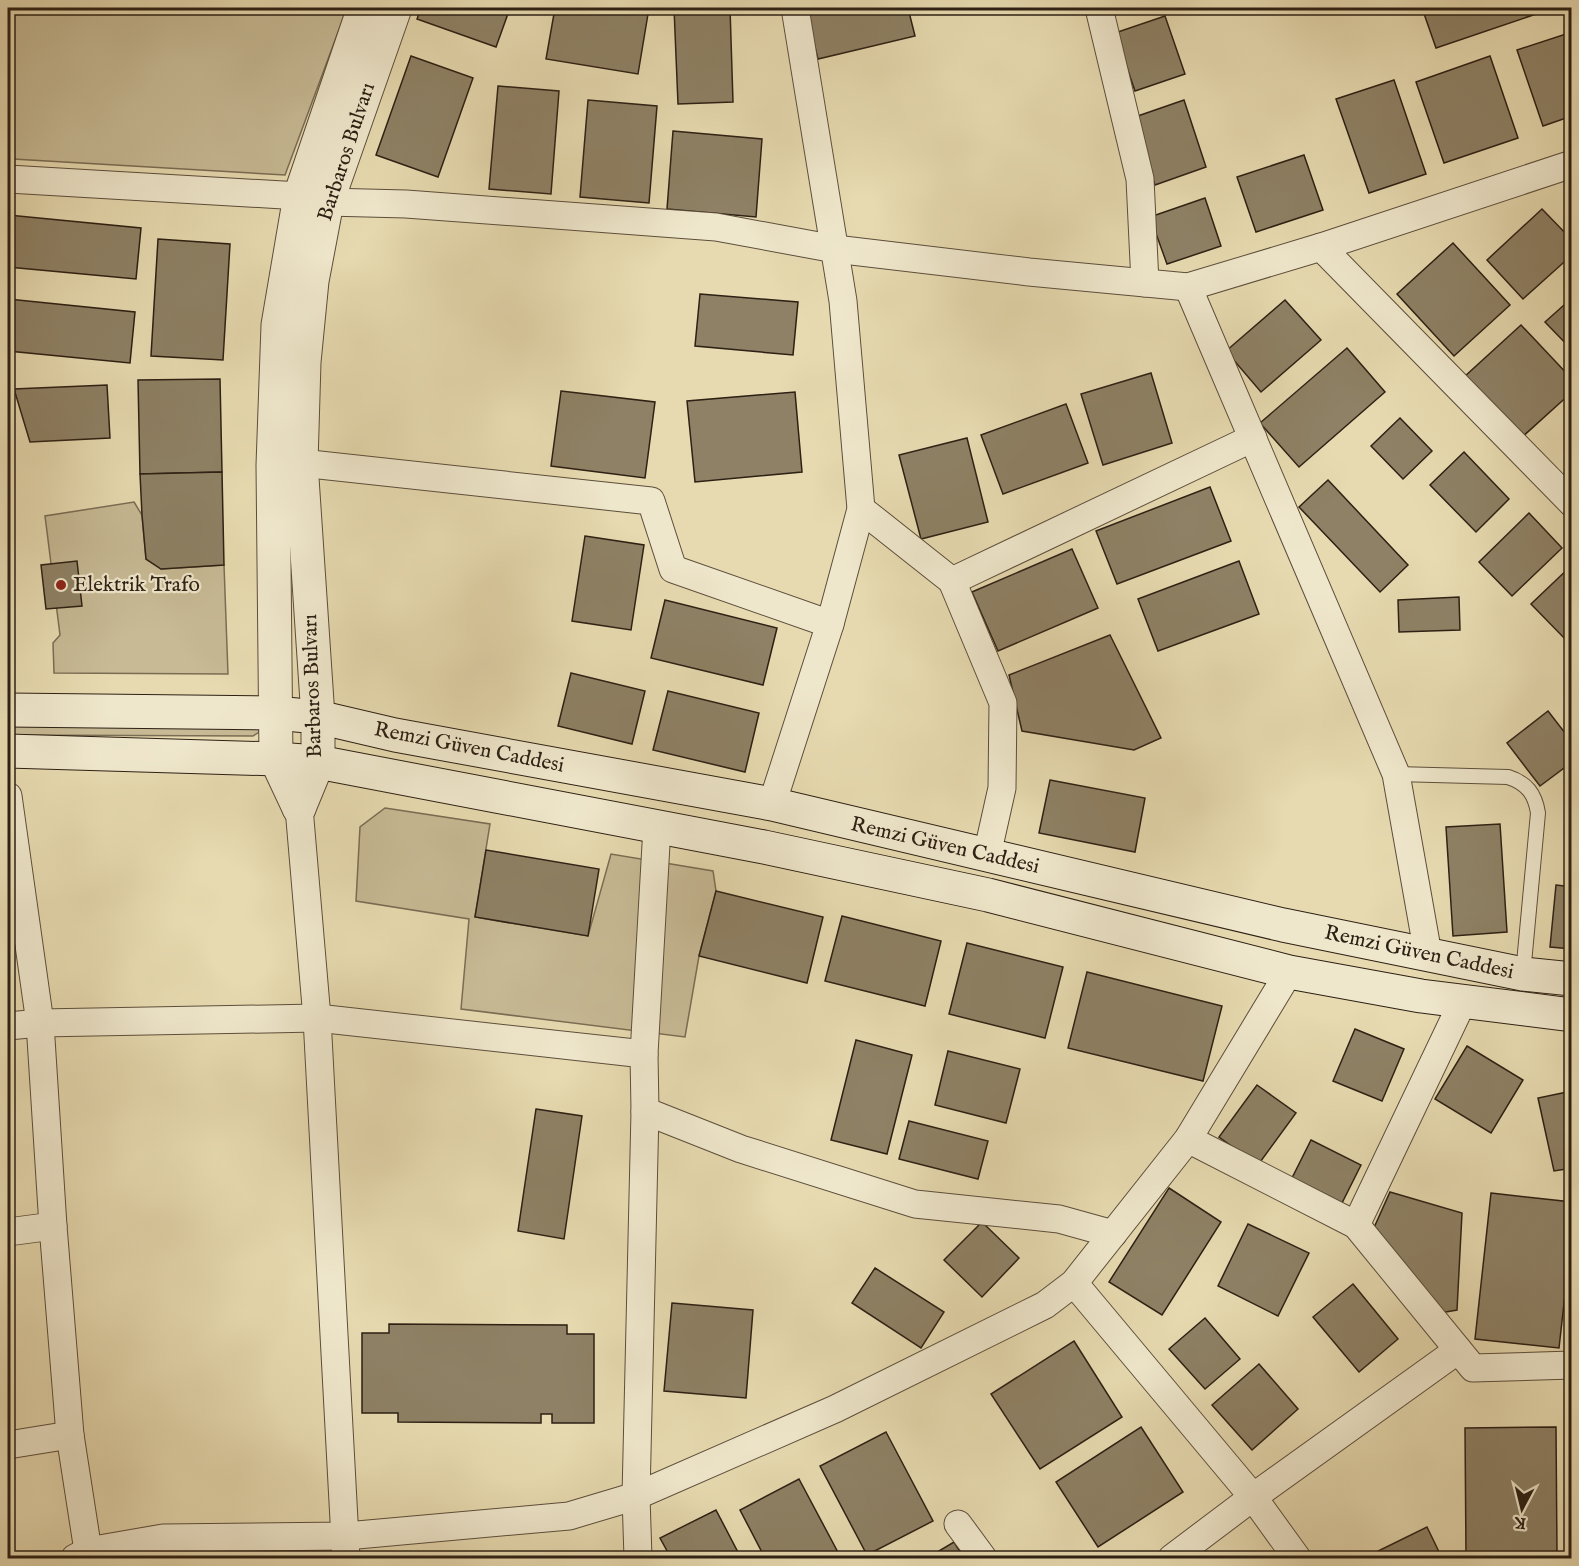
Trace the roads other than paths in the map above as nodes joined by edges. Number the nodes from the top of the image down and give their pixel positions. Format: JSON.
{"nodes":[{"id":1,"x":364,"y":8,"type":"edge"},
{"id":2,"x":395,"y":8,"type":"edge"},
{"id":3,"x":795,"y":8,"type":"edge"},
{"id":4,"x":1099,"y":8,"type":"edge"},
{"id":5,"x":1572,"y":164,"type":"edge"},
{"id":6,"x":8,"y":179,"type":"edge"},
{"id":7,"x":314,"y":199,"type":"junction"},
{"id":8,"x":1321,"y":247,"type":"junction"},
{"id":9,"x":835,"y":249,"type":"junction"},
{"id":10,"x":1145,"y":283,"type":"junction"},
{"id":11,"x":1188,"y":287,"type":"junction"},
{"id":12,"x":1253,"y":438,"type":"junction"},
{"id":13,"x":300,"y":463,"type":"junction"},
{"id":14,"x":1566,"y":486,"type":"edge"},
{"id":15,"x":861,"y":509,"type":"junction"},
{"id":16,"x":952,"y":581,"type":"junction"},
{"id":17,"x":830,"y":624,"type":"junction"},
{"id":18,"x":8,"y":710,"type":"edge"},
{"id":19,"x":275,"y":713,"type":"junction"},
{"id":20,"x":318,"y":717,"type":"junction"},
{"id":21,"x":8,"y":752,"type":"edge"},
{"id":22,"x":276,"y":759,"type":"junction"},
{"id":23,"x":318,"y":762,"type":"junction"},
{"id":24,"x":1396,"y":774,"type":"junction"},
{"id":25,"x":8,"y":796,"type":"edge"},
{"id":26,"x":772,"y":804,"type":"junction"},
{"id":27,"x":299,"y":808,"type":"junction"},
{"id":28,"x":657,"y":826,"type":"junction"},
{"id":29,"x":987,"y":855,"type":"junction"},
{"id":30,"x":1425,"y":954,"type":"junction"},
{"id":31,"x":1289,"y":972,"type":"junction"},
{"id":32,"x":1523,"y":974,"type":"junction"},
{"id":33,"x":1572,"y":979,"type":"edge"},
{"id":34,"x":1463,"y":1001,"type":"junction"},
{"id":35,"x":1572,"y":1015,"type":"edge"},
{"id":36,"x":317,"y":1018,"type":"junction"},
{"id":37,"x":40,"y":1023,"type":"junction"},
{"id":38,"x":8,"y":1026,"type":"edge"},
{"id":39,"x":644,"y":1054,"type":"junction"},
{"id":40,"x":645,"y":1111,"type":"junction"},
{"id":41,"x":1188,"y":1139,"type":"junction"},
{"id":42,"x":1356,"y":1225,"type":"junction"},
{"id":43,"x":53,"y":1226,"type":"junction"},
{"id":44,"x":8,"y":1232,"type":"edge"},
{"id":45,"x":1113,"y":1234,"type":"junction"},
{"id":46,"x":1074,"y":1283,"type":"junction"},
{"id":47,"x":1458,"y":1350,"type":"junction"},
{"id":48,"x":1572,"y":1365,"type":"edge"},
{"id":49,"x":70,"y":1435,"type":"junction"},
{"id":50,"x":8,"y":1445,"type":"edge"},
{"id":51,"x":636,"y":1496,"type":"junction"},
{"id":52,"x":1253,"y":1497,"type":"junction"},
{"id":53,"x":958,"y":1524,"type":"dead end"},
{"id":54,"x":346,"y":1547,"type":"edge"},
{"id":55,"x":82,"y":1555,"type":"edge"},
{"id":56,"x":638,"y":1558,"type":"edge"},
{"id":57,"x":983,"y":1558,"type":"edge"},
{"id":58,"x":1172,"y":1558,"type":"edge"},
{"id":59,"x":1297,"y":1558,"type":"edge"}],
"edges":[{"from":1,"to":7,"type":"main road","name":"Barbaros Bulvarı"},
{"from":2,"to":7,"type":"main road","name":"Barbaros Bulvarı"},
{"from":3,"to":9,"type":"street"},
{"from":4,"to":10,"type":"street"},
{"from":5,"to":8,"type":"street"},
{"from":6,"to":7,"type":"street"},
{"from":7,"to":9,"type":"street"},
{"from":7,"to":13,"type":"main road","name":"Barbaros Bulvarı"},
{"from":7,"to":19,"type":"main road","name":"Barbaros Bulvarı"},
{"from":8,"to":11,"type":"street"},
{"from":8,"to":14,"type":"street"},
{"from":9,"to":10,"type":"street"},
{"from":9,"to":15,"type":"street"},
{"from":10,"to":11,"type":"street"},
{"from":11,"to":12,"type":"street"},
{"from":12,"to":16,"type":"street"},
{"from":12,"to":24,"type":"street"},
{"from":13,"to":17,"type":"street"},
{"from":13,"to":20,"type":"main road","name":"Barbaros Bulvarı"},
{"from":15,"to":16,"type":"street"},
{"from":15,"to":17,"type":"street"},
{"from":16,"to":29,"type":"street"},
{"from":17,"to":26,"type":"street"},
{"from":18,"to":19,"type":"main road","name":"Remzi Güven Caddesi"},
{"from":19,"to":20,"type":"main road","name":"Remzi Güven Caddesi"},
{"from":19,"to":22,"type":"main road","name":"Barbaros Bulvarı"},
{"from":20,"to":23,"type":"main road","name":"Barbaros Bulvarı"},
{"from":20,"to":26,"type":"main road","name":"Remzi Güven Caddesi"},
{"from":21,"to":22,"type":"main road","name":"Remzi Güven Caddesi"},
{"from":22,"to":23,"type":"main road","name":"Remzi Güven Caddesi"},
{"from":22,"to":27,"type":"main road","name":"Barbaros Bulvarı"},
{"from":23,"to":27,"type":"main road","name":"Barbaros Bulvarı"},
{"from":23,"to":28,"type":"main road","name":"Remzi Güven Caddesi"},
{"from":24,"to":30,"type":"street"},
{"from":24,"to":32,"type":"lane"},
{"from":25,"to":37,"type":"street"},
{"from":26,"to":29,"type":"main road","name":"Remzi Güven Caddesi"},
{"from":27,"to":36,"type":"street"},
{"from":28,"to":31,"type":"main road","name":"Remzi Güven Caddesi"},
{"from":28,"to":39,"type":"street"},
{"from":29,"to":30,"type":"main road","name":"Remzi Güven Caddesi"},
{"from":30,"to":32,"type":"main road","name":"Remzi Güven Caddesi"},
{"from":31,"to":34,"type":"main road","name":"Remzi Güven Caddesi"},
{"from":31,"to":41,"type":"street"},
{"from":32,"to":33,"type":"main road","name":"Remzi Güven Caddesi"},
{"from":34,"to":35,"type":"main road","name":"Remzi Güven Caddesi"},
{"from":34,"to":42,"type":"street"},
{"from":36,"to":37,"type":"street"},
{"from":36,"to":39,"type":"street"},
{"from":36,"to":54,"type":"street"},
{"from":37,"to":38,"type":"street"},
{"from":37,"to":43,"type":"street"},
{"from":39,"to":40,"type":"street"},
{"from":40,"to":45,"type":"street"},
{"from":40,"to":51,"type":"street"},
{"from":41,"to":42,"type":"street"},
{"from":41,"to":45,"type":"street"},
{"from":42,"to":47,"type":"street"},
{"from":43,"to":44,"type":"street"},
{"from":43,"to":49,"type":"street"},
{"from":45,"to":46,"type":"street"},
{"from":46,"to":51,"type":"street"},
{"from":46,"to":52,"type":"street"},
{"from":47,"to":48,"type":"street"},
{"from":47,"to":52,"type":"street"},
{"from":49,"to":50,"type":"street"},
{"from":49,"to":55,"type":"street"},
{"from":51,"to":54,"type":"street"},
{"from":51,"to":56,"type":"street"},
{"from":52,"to":58,"type":"street"},
{"from":52,"to":59,"type":"street"},
{"from":53,"to":57,"type":"street"},
{"from":54,"to":55,"type":"street"}]}
